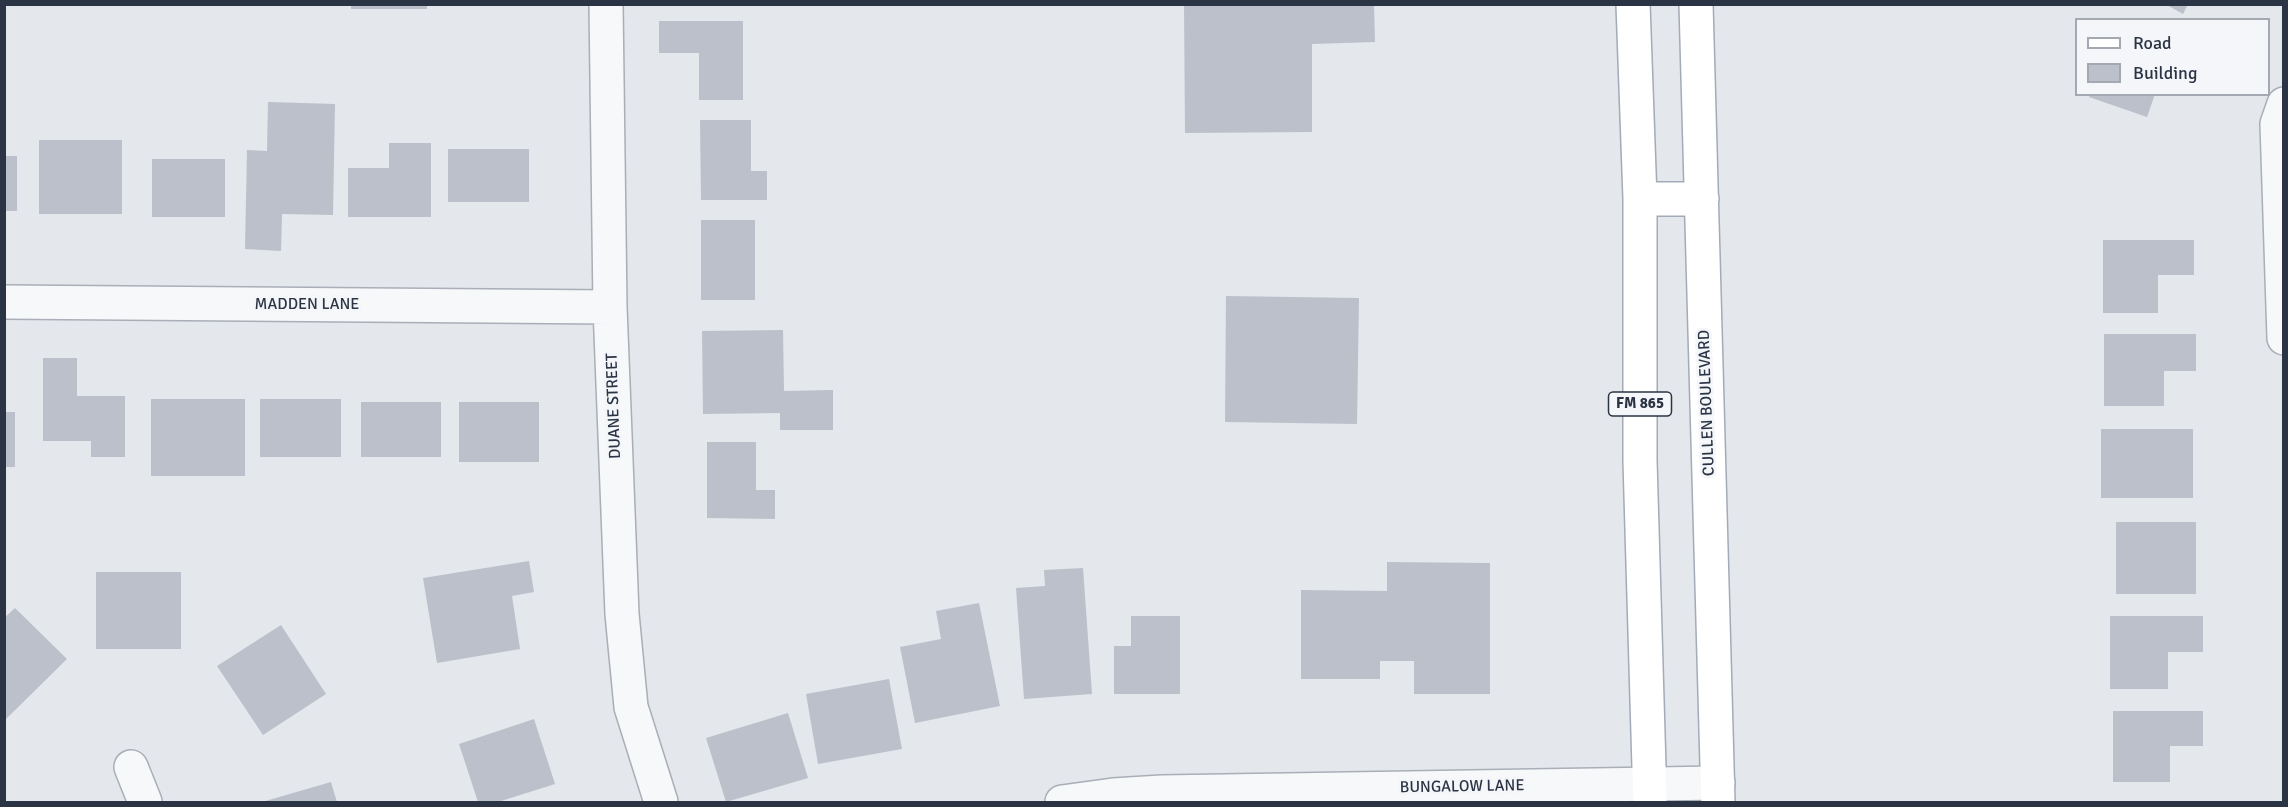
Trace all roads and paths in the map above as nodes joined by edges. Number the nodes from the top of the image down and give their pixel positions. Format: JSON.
{"nodes":[{"id":1,"x":606,"y":4,"type":"edge"},
{"id":2,"x":1633,"y":4,"type":"edge"},
{"id":3,"x":1696,"y":4,"type":"edge"},
{"id":4,"x":2283,"y":104,"type":"edge"},
{"id":5,"x":1640,"y":199,"type":"junction"},
{"id":6,"x":1702,"y":199,"type":"junction"},
{"id":7,"x":4,"y":302,"type":"edge"},
{"id":8,"x":610,"y":307,"type":"junction"},
{"id":9,"x":2283,"y":338,"type":"edge"},
{"id":10,"x":130,"y":767,"type":"dead end"},
{"id":11,"x":1649,"y":793,"type":"edge"},
{"id":12,"x":1718,"y":793,"type":"edge"},
{"id":13,"x":145,"y":802,"type":"edge"},
{"id":14,"x":661,"y":802,"type":"edge"},
{"id":15,"x":1062,"y":802,"type":"edge"}],
"edges":[{"from":1,"to":8,"type":"street","name":"DUANE STREET"},
{"from":2,"to":5,"type":"main road","number":"FM 865"},
{"from":3,"to":6,"type":"main road","name":"CULLEN BOULEVARD"},
{"from":4,"to":9,"type":"street"},
{"from":5,"to":6,"type":"main road"},
{"from":5,"to":11,"type":"main road","number":"FM 865"},
{"from":6,"to":12,"type":"main road","name":"CULLEN BOULEVARD"},
{"from":7,"to":8,"type":"street","name":"MADDEN LANE"},
{"from":8,"to":14,"type":"street","name":"DUANE STREET"},
{"from":10,"to":13,"type":"street"},
{"from":11,"to":12,"type":"street","name":"BUNGALOW LANE"},
{"from":11,"to":15,"type":"street","name":"BUNGALOW LANE"}]}
